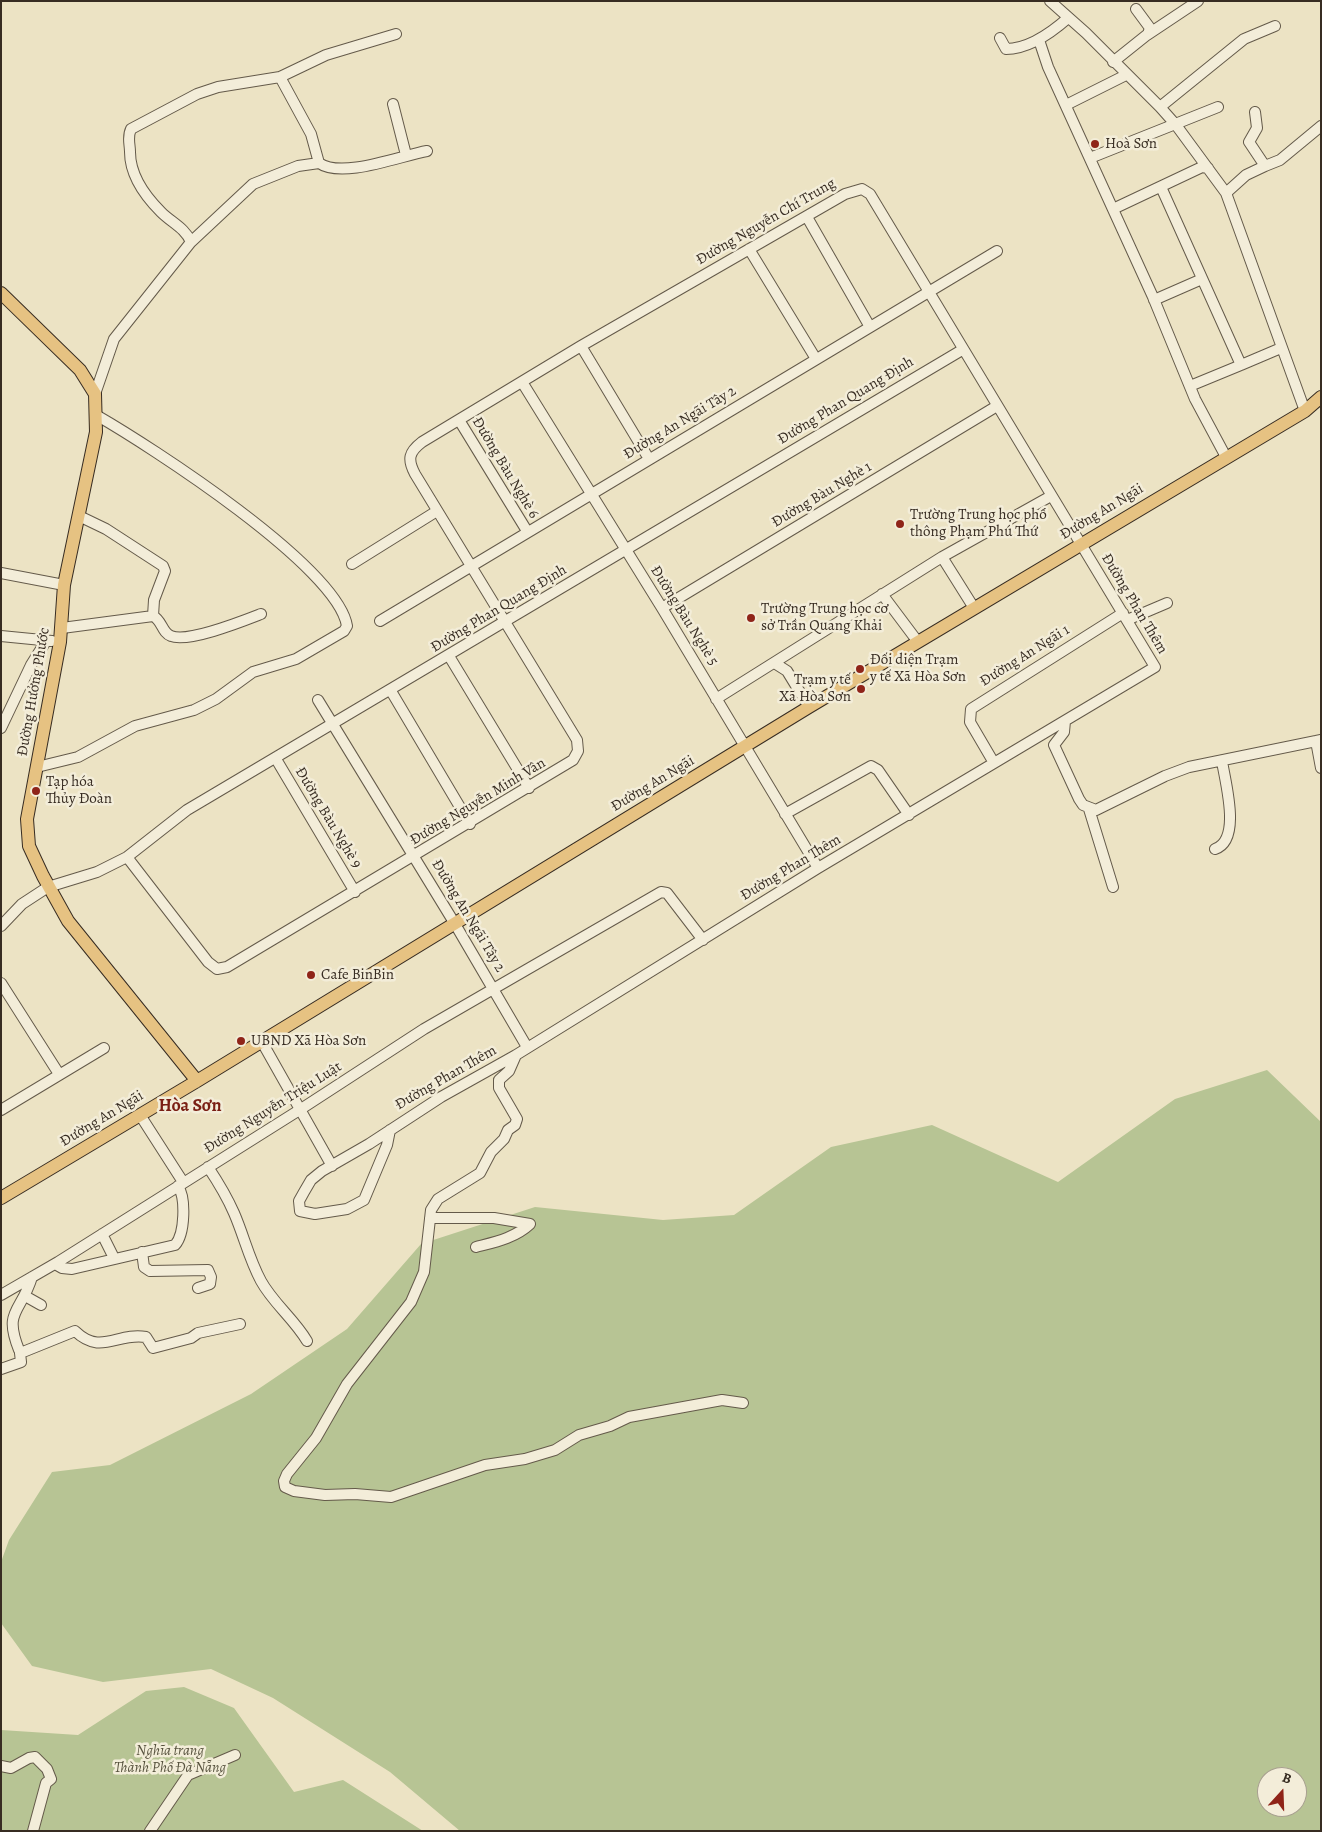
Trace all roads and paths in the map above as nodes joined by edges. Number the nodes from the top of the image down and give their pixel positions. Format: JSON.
{"nodes":[{"id":1,"x":1050,"y":1,"type":"edge"},
{"id":2,"x":1198,"y":1,"type":"edge"},
{"id":3,"x":1136,"y":9,"type":"dead end"},
{"id":4,"x":1068,"y":18,"type":"junction"},
{"id":5,"x":1274,"y":26,"type":"dead end"},
{"id":6,"x":396,"y":34,"type":"dead end"},
{"id":7,"x":1147,"y":35,"type":"junction"},
{"id":8,"x":1000,"y":38,"type":"dead end"},
{"id":9,"x":1039,"y":40,"type":"junction"},
{"id":10,"x":1114,"y":62,"type":"junction"},
{"id":11,"x":1126,"y":75,"type":"junction"},
{"id":12,"x":280,"y":77,"type":"junction"},
{"id":13,"x":393,"y":104,"type":"dead end"},
{"id":14,"x":1066,"y":105,"type":"junction"},
{"id":15,"x":1160,"y":107,"type":"junction"},
{"id":16,"x":1218,"y":107,"type":"dead end"},
{"id":17,"x":1254,"y":112,"type":"dead end"},
{"id":18,"x":1176,"y":125,"type":"junction"},
{"id":19,"x":1321,"y":126,"type":"edge"},
{"id":20,"x":427,"y":150,"type":"dead end"},
{"id":21,"x":406,"y":155,"type":"junction"},
{"id":22,"x":1090,"y":158,"type":"junction"},
{"id":23,"x":319,"y":162,"type":"junction"},
{"id":24,"x":1265,"y":166,"type":"junction"},
{"id":25,"x":1208,"y":168,"type":"junction"},
{"id":26,"x":1161,"y":187,"type":"junction"},
{"id":27,"x":1226,"y":194,"type":"junction"},
{"id":28,"x":1113,"y":209,"type":"junction"},
{"id":29,"x":807,"y":217,"type":"junction"},
{"id":30,"x":191,"y":242,"type":"junction"},
{"id":31,"x":749,"y":249,"type":"junction"},
{"id":32,"x":997,"y":251,"type":"dead end"},
{"id":33,"x":1202,"y":279,"type":"junction"},
{"id":34,"x":929,"y":292,"type":"junction"},
{"id":35,"x":1,"y":293,"type":"edge"},
{"id":36,"x":1154,"y":300,"type":"junction"},
{"id":37,"x":870,"y":327,"type":"junction"},
{"id":38,"x":581,"y":346,"type":"junction"},
{"id":39,"x":1281,"y":348,"type":"junction"},
{"id":40,"x":962,"y":350,"type":"junction"},
{"id":41,"x":816,"y":359,"type":"junction"},
{"id":42,"x":1241,"y":365,"type":"junction"},
{"id":43,"x":522,"y":382,"type":"junction"},
{"id":44,"x":1190,"y":386,"type":"junction"},
{"id":45,"x":96,"y":394,"type":"junction"},
{"id":46,"x":1321,"y":397,"type":"edge"},
{"id":47,"x":997,"y":406,"type":"junction"},
{"id":48,"x":1305,"y":411,"type":"junction"},
{"id":49,"x":96,"y":414,"type":"junction"},
{"id":50,"x":459,"y":420,"type":"junction"},
{"id":51,"x":409,"y":457,"type":"joint"},
{"id":52,"x":1226,"y":457,"type":"junction"},
{"id":53,"x":648,"y":459,"type":"junction"},
{"id":54,"x":591,"y":494,"type":"junction"},
{"id":55,"x":1051,"y":496,"type":"junction"},
{"id":56,"x":437,"y":511,"type":"junction"},
{"id":57,"x":79,"y":516,"type":"junction"},
{"id":58,"x":527,"y":531,"type":"junction"},
{"id":59,"x":1080,"y":544,"type":"junction"},
{"id":60,"x":626,"y":551,"type":"junction"},
{"id":61,"x":942,"y":557,"type":"junction"},
{"id":62,"x":352,"y":564,"type":"dead end"},
{"id":63,"x":471,"y":567,"type":"junction"},
{"id":64,"x":1,"y":573,"type":"edge"},
{"id":65,"x":64,"y":586,"type":"junction"},
{"id":66,"x":882,"y":594,"type":"junction"},
{"id":67,"x":1167,"y":603,"type":"dead end"},
{"id":68,"x":662,"y":608,"type":"junction"},
{"id":69,"x":974,"y":608,"type":"junction"},
{"id":70,"x":261,"y":614,"type":"dead end"},
{"id":71,"x":153,"y":616,"type":"junction"},
{"id":72,"x":1125,"y":616,"type":"junction"},
{"id":73,"x":380,"y":621,"type":"dead end"},
{"id":74,"x":505,"y":623,"type":"junction"},
{"id":75,"x":62,"y":628,"type":"junction"},
{"id":76,"x":1,"y":636,"type":"edge"},
{"id":77,"x":46,"y":641,"type":"junction"},
{"id":78,"x":60,"y":642,"type":"junction"},
{"id":79,"x":918,"y":642,"type":"junction"},
{"id":80,"x":450,"y":656,"type":"junction"},
{"id":81,"x":776,"y":664,"type":"junction"},
{"id":82,"x":391,"y":691,"type":"junction"},
{"id":83,"x":716,"y":699,"type":"junction"},
{"id":84,"x":318,"y":700,"type":"dead end"},
{"id":85,"x":809,"y":707,"type":"junction"},
{"id":86,"x":1065,"y":721,"type":"junction"},
{"id":87,"x":2,"y":725,"type":"edge"},
{"id":88,"x":334,"y":725,"type":"junction"},
{"id":89,"x":1046,"y":732,"type":"junction"},
{"id":90,"x":1319,"y":741,"type":"edge"},
{"id":91,"x":1054,"y":745,"type":"junction"},
{"id":92,"x":745,"y":747,"type":"junction"},
{"id":93,"x":276,"y":759,"type":"junction"},
{"id":94,"x":1222,"y":760,"type":"junction"},
{"id":95,"x":994,"y":763,"type":"junction"},
{"id":96,"x":37,"y":767,"type":"junction"},
{"id":97,"x":1321,"y":768,"type":"edge"},
{"id":98,"x":529,"y":788,"type":"junction"},
{"id":99,"x":1089,"y":809,"type":"junction"},
{"id":100,"x":785,"y":814,"type":"junction"},
{"id":101,"x":909,"y":815,"type":"junction"},
{"id":102,"x":470,"y":824,"type":"junction"},
{"id":103,"x":1215,"y":849,"type":"dead end"},
{"id":104,"x":127,"y":856,"type":"junction"},
{"id":105,"x":414,"y":857,"type":"junction"},
{"id":106,"x":818,"y":868,"type":"junction"},
{"id":107,"x":48,"y":887,"type":"junction"},
{"id":108,"x":1113,"y":887,"type":"dead end"},
{"id":109,"x":355,"y":892,"type":"junction"},
{"id":110,"x":455,"y":924,"type":"junction"},
{"id":111,"x":1,"y":926,"type":"edge"},
{"id":112,"x":704,"y":940,"type":"junction"},
{"id":113,"x":1,"y":983,"type":"edge"},
{"id":114,"x":494,"y":989,"type":"junction"},
{"id":115,"x":262,"y":1042,"type":"junction"},
{"id":116,"x":527,"y":1047,"type":"junction"},
{"id":117,"x":104,"y":1048,"type":"dead end"},
{"id":118,"x":516,"y":1055,"type":"junction"},
{"id":119,"x":59,"y":1074,"type":"junction"},
{"id":120,"x":197,"y":1081,"type":"junction"},
{"id":121,"x":301,"y":1109,"type":"junction"},
{"id":122,"x":1,"y":1110,"type":"edge"},
{"id":123,"x":140,"y":1115,"type":"junction"},
{"id":124,"x":390,"y":1130,"type":"junction"},
{"id":125,"x":332,"y":1166,"type":"junction"},
{"id":126,"x":208,"y":1167,"type":"junction"},
{"id":127,"x":181,"y":1184,"type":"junction"},
{"id":128,"x":1,"y":1198,"type":"edge"},
{"id":129,"x":430,"y":1218,"type":"junction"},
{"id":130,"x":102,"y":1234,"type":"junction"},
{"id":131,"x":476,"y":1247,"type":"dead end"},
{"id":132,"x":142,"y":1252,"type":"junction"},
{"id":133,"x":114,"y":1258,"type":"junction"},
{"id":134,"x":55,"y":1264,"type":"junction"},
{"id":135,"x":32,"y":1277,"type":"junction"},
{"id":136,"x":198,"y":1288,"type":"dead end"},
{"id":137,"x":1,"y":1295,"type":"edge"},
{"id":138,"x":26,"y":1296,"type":"junction"},
{"id":139,"x":41,"y":1305,"type":"dead end"},
{"id":140,"x":240,"y":1324,"type":"dead end"},
{"id":141,"x":307,"y":1341,"type":"dead end"},
{"id":142,"x":23,"y":1352,"type":"junction"},
{"id":143,"x":1,"y":1368,"type":"edge"},
{"id":144,"x":743,"y":1402,"type":"dead end"},
{"id":145,"x":235,"y":1755,"type":"dead end"},
{"id":146,"x":1,"y":1766,"type":"edge"},
{"id":147,"x":32,"y":1831,"type":"edge"},
{"id":148,"x":150,"y":1831,"type":"edge"}],
"edges":[{"from":1,"to":4,"type":"street"},
{"from":2,"to":7,"type":"street"},
{"from":3,"to":7,"type":"street"},
{"from":4,"to":9,"type":"street"},
{"from":4,"to":10,"type":"street"},
{"from":5,"to":15,"type":"street"},
{"from":6,"to":12,"type":"street"},
{"from":7,"to":10,"type":"street"},
{"from":8,"to":9,"type":"street"},
{"from":9,"to":14,"type":"street"},
{"from":10,"to":11,"type":"street"},
{"from":11,"to":14,"type":"street"},
{"from":11,"to":15,"type":"street"},
{"from":12,"to":23,"type":"street"},
{"from":12,"to":30,"type":"street"},
{"from":13,"to":21,"type":"street"},
{"from":14,"to":22,"type":"street"},
{"from":15,"to":18,"type":"street"},
{"from":16,"to":18,"type":"street"},
{"from":17,"to":24,"type":"street"},
{"from":18,"to":22,"type":"street"},
{"from":18,"to":25,"type":"street"},
{"from":19,"to":24,"type":"street"},
{"from":20,"to":21,"type":"street"},
{"from":21,"to":23,"type":"street"},
{"from":22,"to":28,"type":"street"},
{"from":23,"to":30,"type":"street"},
{"from":24,"to":27,"type":"street"},
{"from":25,"to":26,"type":"street"},
{"from":25,"to":27,"type":"street"},
{"from":26,"to":28,"type":"street"},
{"from":26,"to":33,"type":"street"},
{"from":27,"to":39,"type":"street"},
{"from":28,"to":36,"type":"street"},
{"from":29,"to":31,"type":"street","name":"Đường Nguyễn Chí Trung"},
{"from":29,"to":34,"type":"street","name":"Đường Nguyễn Chí Trung"},
{"from":29,"to":37,"type":"street"},
{"from":30,"to":45,"type":"street"},
{"from":31,"to":38,"type":"street","name":"Đường Nguyễn Chí Trung"},
{"from":31,"to":41,"type":"street"},
{"from":32,"to":34,"type":"street","name":"Đường An Ngãi Tây 2"},
{"from":33,"to":36,"type":"street"},
{"from":33,"to":42,"type":"street"},
{"from":34,"to":37,"type":"street","name":"Đường An Ngãi Tây 2"},
{"from":34,"to":40,"type":"street","name":"Đường Nguyễn Chí Trung"},
{"from":35,"to":45,"type":"main road"},
{"from":36,"to":44,"type":"street"},
{"from":37,"to":41,"type":"street","name":"Đường An Ngãi Tây 2"},
{"from":38,"to":43,"type":"street","name":"Đường Nguyễn Chí Trung"},
{"from":38,"to":53,"type":"street"},
{"from":39,"to":42,"type":"street"},
{"from":39,"to":48,"type":"street"},
{"from":40,"to":47,"type":"street","name":"Đường Nguyễn Chí Trung"},
{"from":40,"to":60,"type":"street","name":"Đường Phan Quang Định"},
{"from":41,"to":53,"type":"street","name":"Đường An Ngãi Tây 2"},
{"from":42,"to":44,"type":"street"},
{"from":43,"to":50,"type":"street","name":"Đường Nguyễn Chí Trung"},
{"from":43,"to":54,"type":"street","name":"Đường Bàu Nghè 5"},
{"from":44,"to":52,"type":"street"},
{"from":45,"to":49,"type":"main road","name":"Đường Hưởng Phước"},
{"from":46,"to":48,"type":"main road","name":"Đường An Ngãi"},
{"from":47,"to":55,"type":"street","name":"Đường Nguyễn Chí Trung"},
{"from":47,"to":68,"type":"street","name":"Đường Bàu Nghè 1"},
{"from":48,"to":52,"type":"main road","name":"Đường An Ngãi"},
{"from":49,"to":57,"type":"main road","name":"Đường Hưởng Phước"},
{"from":49,"to":96,"type":"street"},
{"from":50,"to":51,"type":"street","name":"Đường Nguyễn Chí Trung"},
{"from":50,"to":58,"type":"street","name":"Đường Bàu Nghè 6"},
{"from":51,"to":56,"type":"street","name":"Đường Nguyễn Minh Vân"},
{"from":52,"to":59,"type":"main road","name":"Đường An Ngãi"},
{"from":53,"to":54,"type":"street","name":"Đường An Ngãi Tây 2"},
{"from":54,"to":58,"type":"street","name":"Đường An Ngãi Tây 2"},
{"from":54,"to":60,"type":"street","name":"Đường Bàu Nghè 5"},
{"from":55,"to":59,"type":"street","name":"Đường Nguyễn Chí Trung"},
{"from":55,"to":61,"type":"street"},
{"from":56,"to":62,"type":"street"},
{"from":56,"to":63,"type":"street","name":"Đường Nguyễn Minh Vân"},
{"from":57,"to":65,"type":"main road","name":"Đường Hưởng Phước"},
{"from":57,"to":71,"type":"street"},
{"from":58,"to":63,"type":"street","name":"Đường An Ngãi Tây 2"},
{"from":59,"to":69,"type":"main road","name":"Đường An Ngãi"},
{"from":59,"to":72,"type":"street","name":"Đường Phan Thêm"},
{"from":60,"to":68,"type":"street","name":"Đường Bàu Nghè 5"},
{"from":60,"to":74,"type":"street","name":"Đường Phan Quang Định"},
{"from":61,"to":66,"type":"street"},
{"from":61,"to":69,"type":"street"},
{"from":63,"to":73,"type":"street","name":"Đường An Ngãi Tây 2"},
{"from":63,"to":74,"type":"street","name":"Đường Nguyễn Minh Vân"},
{"from":64,"to":65,"type":"street"},
{"from":65,"to":75,"type":"main road","name":"Đường Hưởng Phước"},
{"from":66,"to":79,"type":"street"},
{"from":66,"to":81,"type":"street"},
{"from":67,"to":72,"type":"street"},
{"from":68,"to":83,"type":"street","name":"Đường Bàu Nghè 5"},
{"from":69,"to":79,"type":"main road","name":"Đường An Ngãi"},
{"from":70,"to":71,"type":"street"},
{"from":71,"to":75,"type":"street"},
{"from":72,"to":86,"type":"street","name":"Đường Phan Thêm"},
{"from":72,"to":95,"type":"street","name":"Đường An Ngãi 1"},
{"from":74,"to":80,"type":"street","name":"Đường Phan Quang Định"},
{"from":74,"to":98,"type":"street","name":"Đường Nguyễn Minh Vân"},
{"from":75,"to":78,"type":"main road","name":"Đường Hưởng Phước"},
{"from":76,"to":77,"type":"street"},
{"from":77,"to":78,"type":"street"},
{"from":77,"to":87,"type":"street"},
{"from":78,"to":96,"type":"main road","name":"Đường Hưởng Phước"},
{"from":79,"to":85,"type":"main road","name":"Đường An Ngãi"},
{"from":80,"to":82,"type":"street","name":"Đường Phan Quang Định"},
{"from":80,"to":98,"type":"street"},
{"from":81,"to":83,"type":"street"},
{"from":81,"to":85,"type":"street"},
{"from":82,"to":88,"type":"street","name":"Đường Phan Quang Định"},
{"from":82,"to":102,"type":"street"},
{"from":83,"to":92,"type":"street","name":"Đường Bàu Nghè 5"},
{"from":84,"to":88,"type":"street","name":"Đường An Ngãi Tây 2"},
{"from":85,"to":92,"type":"main road","name":"Đường An Ngãi"},
{"from":86,"to":89,"type":"street","name":"Đường Phan Thêm"},
{"from":86,"to":91,"type":"street"},
{"from":88,"to":93,"type":"street","name":"Đường Phan Quang Định"},
{"from":88,"to":105,"type":"street","name":"Đường An Ngãi Tây 2"},
{"from":89,"to":91,"type":"street"},
{"from":89,"to":95,"type":"street","name":"Đường Phan Thêm"},
{"from":90,"to":94,"type":"street"},
{"from":90,"to":97,"type":"street"},
{"from":91,"to":99,"type":"street"},
{"from":92,"to":100,"type":"street","name":"Đường Bàu Nghè 5"},
{"from":92,"to":110,"type":"main road","name":"Đường An Ngãi"},
{"from":93,"to":104,"type":"street","name":"Đường Phan Quang Định"},
{"from":93,"to":109,"type":"street","name":"Đường Bàu Nghè 9"},
{"from":94,"to":99,"type":"street"},
{"from":94,"to":103,"type":"street"},
{"from":95,"to":101,"type":"street","name":"Đường Phan Thêm"},
{"from":96,"to":107,"type":"main road","name":"Đường Hưởng Phước"},
{"from":98,"to":102,"type":"street","name":"Đường Nguyễn Minh Vân"},
{"from":99,"to":108,"type":"street"},
{"from":100,"to":101,"type":"street"},
{"from":100,"to":106,"type":"street","name":"Đường Bàu Nghè 5"},
{"from":101,"to":106,"type":"street","name":"Đường Phan Thêm"},
{"from":102,"to":105,"type":"street","name":"Đường Nguyễn Minh Vân"},
{"from":104,"to":107,"type":"street","name":"Đường Phan Quang Định"},
{"from":104,"to":109,"type":"street","name":"Đường Nguyễn Minh Vân"},
{"from":105,"to":109,"type":"street","name":"Đường Nguyễn Minh Vân"},
{"from":105,"to":110,"type":"street","name":"Đường An Ngãi Tây 2"},
{"from":106,"to":112,"type":"street","name":"Đường Phan Thêm"},
{"from":107,"to":111,"type":"street","name":"Đường Phan Quang Định"},
{"from":107,"to":120,"type":"main road","name":"Đường Hưởng Phước"},
{"from":110,"to":114,"type":"street","name":"Đường An Ngãi Tây 2"},
{"from":110,"to":115,"type":"main road","name":"Đường An Ngãi"},
{"from":112,"to":114,"type":"street","name":"Đường Nguyễn Triệu Luật"},
{"from":112,"to":116,"type":"street","name":"Đường Phan Thêm"},
{"from":113,"to":119,"type":"street"},
{"from":114,"to":116,"type":"street","name":"Đường An Ngãi Tây 2"},
{"from":114,"to":121,"type":"street","name":"Đường Nguyễn Triệu Luật"},
{"from":115,"to":120,"type":"main road","name":"Đường An Ngãi"},
{"from":115,"to":121,"type":"street"},
{"from":116,"to":118,"type":"street","name":"Đường Phan Thêm"},
{"from":117,"to":119,"type":"street"},
{"from":118,"to":124,"type":"street","name":"Đường Phan Thêm"},
{"from":118,"to":129,"type":"street"},
{"from":119,"to":122,"type":"street"},
{"from":120,"to":123,"type":"main road","name":"Đường An Ngãi"},
{"from":121,"to":125,"type":"street"},
{"from":121,"to":126,"type":"street","name":"Đường Nguyễn Triệu Luật"},
{"from":123,"to":127,"type":"street"},
{"from":123,"to":128,"type":"main road","name":"Đường An Ngãi"},
{"from":124,"to":125,"type":"street","name":"Đường Phan Thêm"},
{"from":124,"to":125,"type":"street","name":"Đường Phan Thêm"},
{"from":126,"to":127,"type":"street","name":"Đường Nguyễn Triệu Luật"},
{"from":126,"to":141,"type":"street"},
{"from":127,"to":130,"type":"street","name":"Đường Nguyễn Triệu Luật"},
{"from":127,"to":132,"type":"street"},
{"from":129,"to":131,"type":"street"},
{"from":129,"to":144,"type":"street"},
{"from":130,"to":133,"type":"street"},
{"from":130,"to":134,"type":"street","name":"Đường Nguyễn Triệu Luật"},
{"from":132,"to":133,"type":"street"},
{"from":132,"to":136,"type":"street"},
{"from":133,"to":134,"type":"street"},
{"from":134,"to":135,"type":"street","name":"Đường Nguyễn Triệu Luật"},
{"from":135,"to":137,"type":"street","name":"Đường Nguyễn Triệu Luật"},
{"from":135,"to":138,"type":"street"},
{"from":138,"to":139,"type":"street"},
{"from":138,"to":142,"type":"street"},
{"from":140,"to":142,"type":"street"},
{"from":142,"to":143,"type":"street"},
{"from":145,"to":148,"type":"street"},
{"from":146,"to":147,"type":"street"}]}
